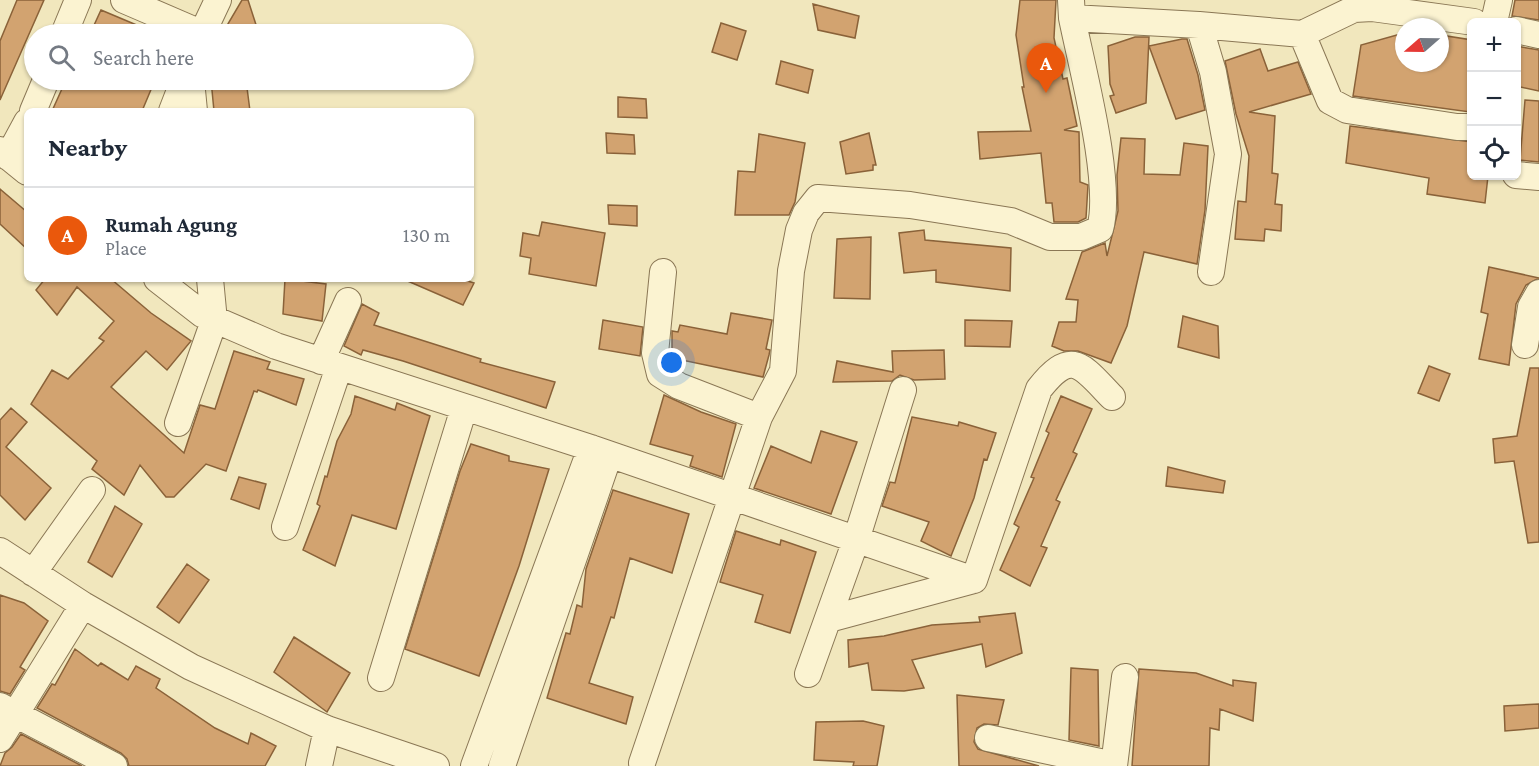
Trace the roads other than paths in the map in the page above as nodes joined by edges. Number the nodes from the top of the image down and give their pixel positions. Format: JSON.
{"nodes":[{"id":1,"x":78,"y":0,"type":"edge"},
{"id":2,"x":124,"y":0,"type":"edge"},
{"id":3,"x":218,"y":0,"type":"edge"},
{"id":4,"x":1499,"y":0,"type":"edge"},
{"id":5,"x":1072,"y":9,"type":"edge"},
{"id":6,"x":1495,"y":18,"type":"edge"},
{"id":7,"x":1467,"y":21,"type":"edge"},
{"id":8,"x":68,"y":24,"type":"edge"},
{"id":9,"x":180,"y":24,"type":"edge"},
{"id":10,"x":207,"y":24,"type":"edge"},
{"id":11,"x":1199,"y":25,"type":"junction"},
{"id":12,"x":1521,"y":31,"type":"edge"},
{"id":13,"x":1302,"y":34,"type":"junction"},
{"id":14,"x":1539,"y":35,"type":"edge"},
{"id":15,"x":42,"y":90,"type":"edge"},
{"id":16,"x":180,"y":90,"type":"edge"},
{"id":17,"x":192,"y":90,"type":"edge"},
{"id":18,"x":34,"y":108,"type":"edge"},
{"id":19,"x":173,"y":108,"type":"edge"},
{"id":20,"x":194,"y":108,"type":"edge"},
{"id":21,"x":1467,"y":127,"type":"edge"},
{"id":22,"x":24,"y":130,"type":"edge"},
{"id":23,"x":12,"y":160,"type":"edge"},
{"id":24,"x":1521,"y":175,"type":"edge"},
{"id":25,"x":1539,"y":177,"type":"edge"},
{"id":26,"x":663,"y":272,"type":"dead end"},
{"id":27,"x":1211,"y":272,"type":"dead end"},
{"id":28,"x":161,"y":282,"type":"edge"},
{"id":29,"x":210,"y":282,"type":"edge"},
{"id":30,"x":1539,"y":292,"type":"edge"},
{"id":31,"x":348,"y":301,"type":"dead end"},
{"id":32,"x":214,"y":321,"type":"junction"},
{"id":33,"x":1525,"y":345,"type":"dead end"},
{"id":34,"x":330,"y":364,"type":"junction"},
{"id":35,"x":903,"y":390,"type":"dead end"},
{"id":36,"x":1112,"y":397,"type":"dead end"},
{"id":37,"x":464,"y":408,"type":"junction"},
{"id":38,"x":759,"y":417,"type":"junction"},
{"id":39,"x":178,"y":423,"type":"dead end"},
{"id":40,"x":600,"y":452,"type":"junction"},
{"id":41,"x":92,"y":490,"type":"dead end"},
{"id":42,"x":734,"y":497,"type":"junction"},
{"id":43,"x":285,"y":526,"type":"dead end"},
{"id":44,"x":856,"y":540,"type":"junction"},
{"id":45,"x":0,"y":551,"type":"edge"},
{"id":46,"x":33,"y":573,"type":"junction"},
{"id":47,"x":974,"y":580,"type":"junction"},
{"id":48,"x":83,"y":606,"type":"junction"},
{"id":49,"x":829,"y":618,"type":"junction"},
{"id":50,"x":808,"y":674,"type":"dead end"},
{"id":51,"x":1125,"y":677,"type":"dead end"},
{"id":52,"x":381,"y":678,"type":"dead end"},
{"id":53,"x":7,"y":710,"type":"edge"},
{"id":54,"x":327,"y":729,"type":"junction"},
{"id":55,"x":988,"y":738,"type":"dead end"},
{"id":56,"x":0,"y":739,"type":"edge"},
{"id":57,"x":642,"y":763,"type":"dead end"},
{"id":58,"x":114,"y":766,"type":"edge"},
{"id":59,"x":319,"y":766,"type":"edge"},
{"id":60,"x":436,"y":766,"type":"edge"},
{"id":61,"x":474,"y":766,"type":"edge"},
{"id":62,"x":502,"y":766,"type":"edge"},
{"id":63,"x":1114,"y":766,"type":"edge"}],
"edges":[{"from":1,"to":8,"type":"street"},
{"from":2,"to":9,"type":"street"},
{"from":3,"to":10,"type":"street"},
{"from":4,"to":6,"type":"street"},
{"from":5,"to":11,"type":"street"},
{"from":5,"to":38,"type":"street"},
{"from":7,"to":13,"type":"street"},
{"from":11,"to":13,"type":"street"},
{"from":11,"to":27,"type":"street"},
{"from":12,"to":14,"type":"street"},
{"from":13,"to":21,"type":"street"},
{"from":15,"to":18,"type":"street"},
{"from":16,"to":19,"type":"street"},
{"from":17,"to":20,"type":"street"},
{"from":22,"to":23,"type":"street"},
{"from":24,"to":25,"type":"street"},
{"from":26,"to":38,"type":"street"},
{"from":28,"to":32,"type":"street"},
{"from":29,"to":32,"type":"street"},
{"from":30,"to":33,"type":"street"},
{"from":31,"to":34,"type":"street"},
{"from":32,"to":34,"type":"street"},
{"from":32,"to":39,"type":"street"},
{"from":34,"to":37,"type":"street"},
{"from":34,"to":43,"type":"street"},
{"from":35,"to":44,"type":"street"},
{"from":36,"to":47,"type":"street"},
{"from":37,"to":40,"type":"street"},
{"from":37,"to":52,"type":"street"},
{"from":38,"to":42,"type":"street"},
{"from":40,"to":42,"type":"street"},
{"from":40,"to":61,"type":"street"},
{"from":40,"to":62,"type":"street"},
{"from":41,"to":46,"type":"street"},
{"from":42,"to":44,"type":"street"},
{"from":42,"to":57,"type":"street"},
{"from":44,"to":47,"type":"street"},
{"from":44,"to":49,"type":"street"},
{"from":45,"to":46,"type":"street"},
{"from":46,"to":48,"type":"street"},
{"from":47,"to":49,"type":"street"},
{"from":48,"to":53,"type":"street"},
{"from":48,"to":54,"type":"street"},
{"from":49,"to":50,"type":"street"},
{"from":51,"to":63,"type":"street"},
{"from":53,"to":56,"type":"street"},
{"from":53,"to":58,"type":"street"},
{"from":54,"to":59,"type":"street"},
{"from":54,"to":60,"type":"street"},
{"from":55,"to":63,"type":"street"}]}
